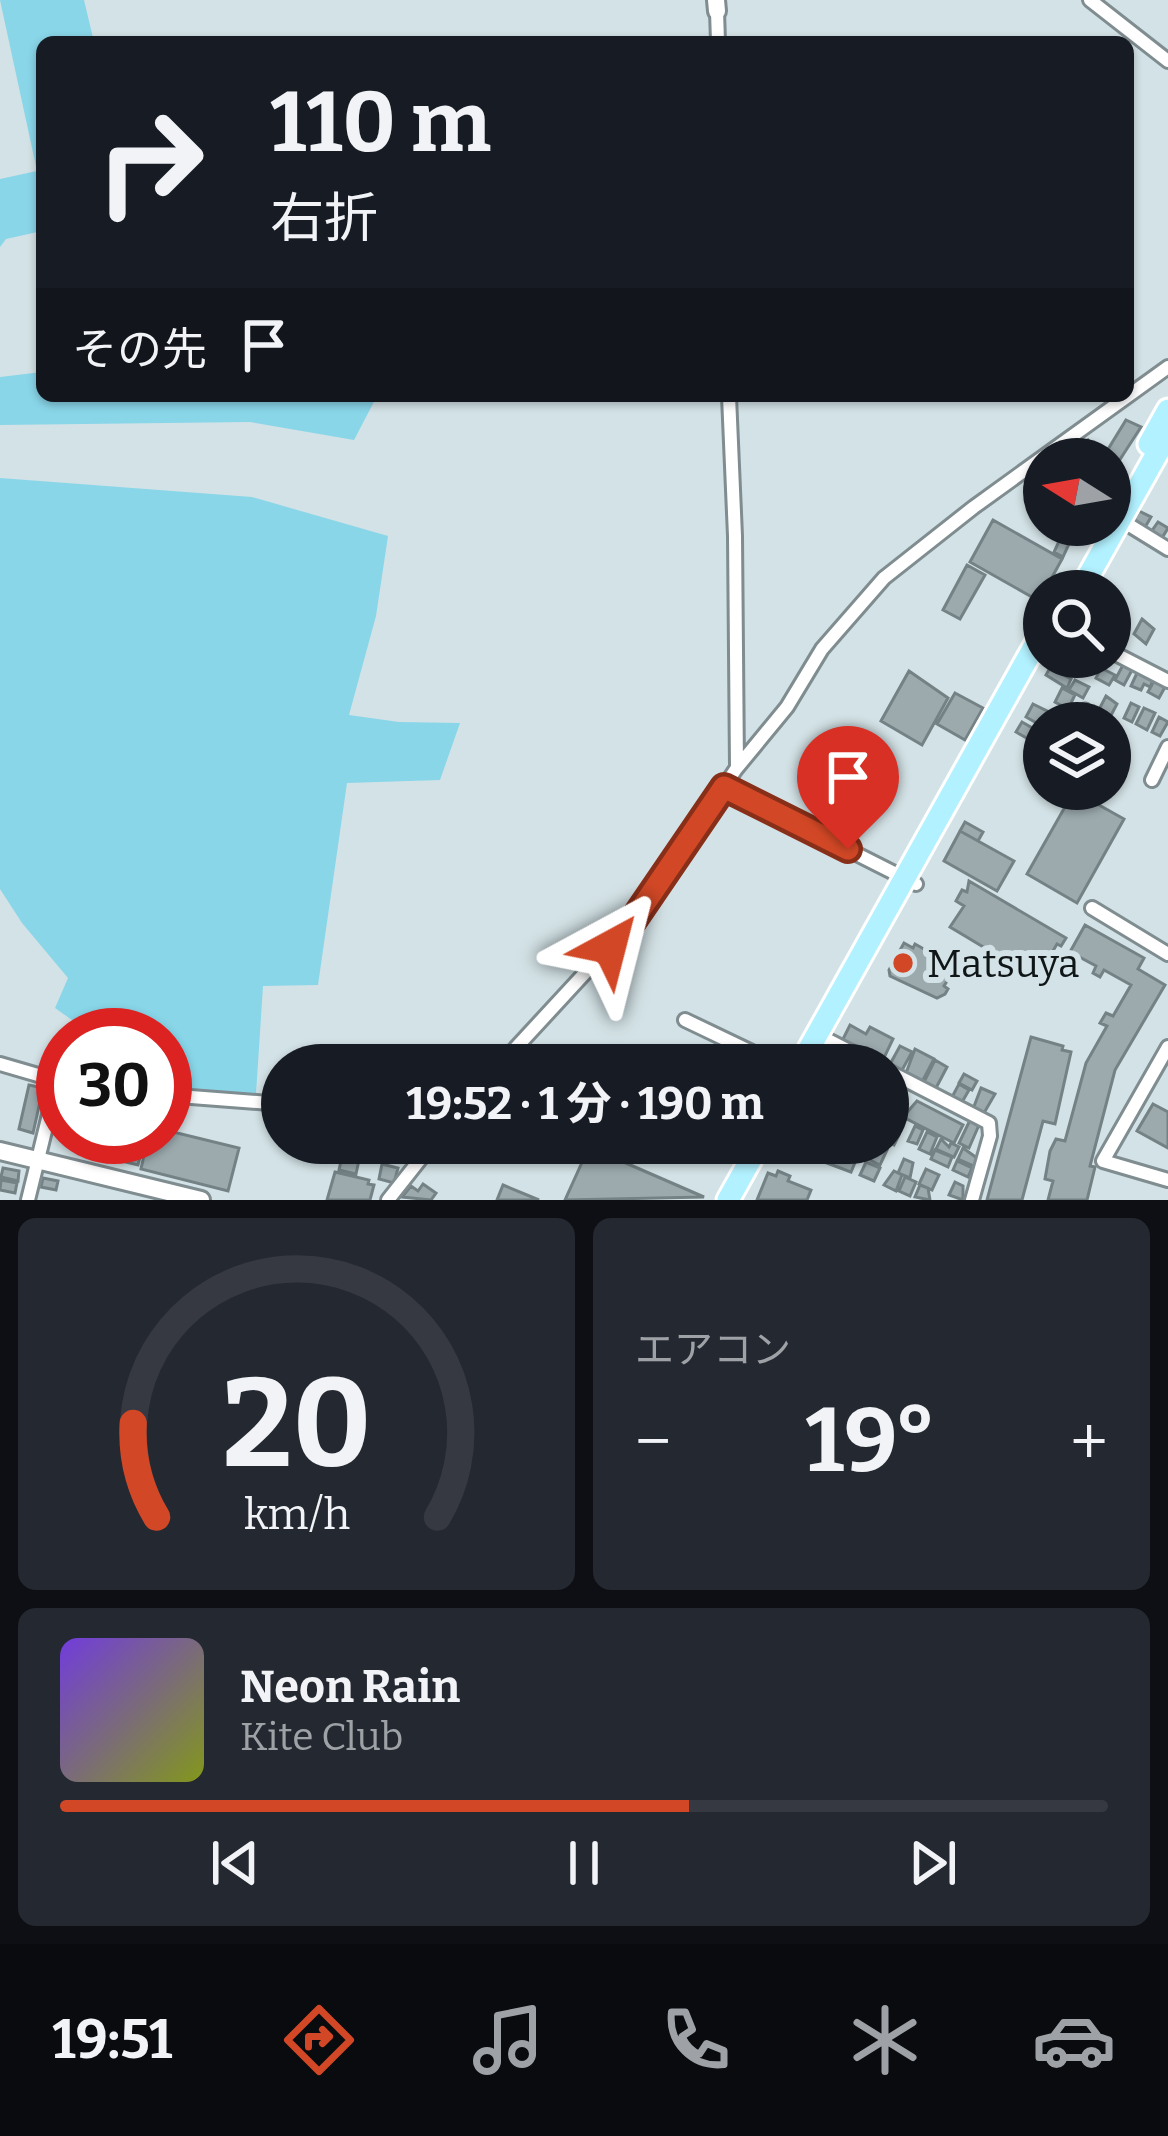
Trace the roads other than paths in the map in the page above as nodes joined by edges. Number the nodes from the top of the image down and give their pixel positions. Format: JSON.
{"nodes":[{"id":1,"x":1090,"y":0,"type":"edge"},
{"id":2,"x":717,"y":6,"type":"edge"},
{"id":3,"x":718,"y":36,"type":"edge"},
{"id":4,"x":1168,"y":61,"type":"edge"},
{"id":5,"x":1168,"y":367,"type":"edge"},
{"id":6,"x":1134,"y":392,"type":"edge"},
{"id":7,"x":729,"y":402,"type":"edge"},
{"id":8,"x":1120,"y":402,"type":"edge"},
{"id":9,"x":1168,"y":410,"type":"edge"},
{"id":10,"x":1168,"y":434,"type":"edge"},
{"id":11,"x":1131,"y":481,"type":"edge"},
{"id":12,"x":1131,"y":489,"type":"edge"},
{"id":13,"x":1131,"y":530,"type":"edge"},
{"id":14,"x":1168,"y":549,"type":"edge"},
{"id":15,"x":1131,"y":662,"type":"edge"},
{"id":16,"x":1023,"y":668,"type":"edge"},
{"id":17,"x":1030,"y":678,"type":"edge"},
{"id":18,"x":1168,"y":681,"type":"edge"},
{"id":19,"x":1168,"y":747,"type":"edge"},
{"id":20,"x":736,"y":769,"type":"junction"},
{"id":21,"x":1152,"y":780,"type":"dead end"},
{"id":22,"x":724,"y":787,"type":"junction"},
{"id":23,"x":910,"y":881,"type":"junction"},
{"id":24,"x":1092,"y":908,"type":"dead end"},
{"id":25,"x":1168,"y":954,"type":"edge"},
{"id":26,"x":685,"y":1019,"type":"dead end"},
{"id":27,"x":826,"y":1039,"type":"junction"},
{"id":28,"x":519,"y":1044,"type":"edge"},
{"id":29,"x":736,"y":1044,"type":"edge"},
{"id":30,"x":813,"y":1044,"type":"edge"},
{"id":31,"x":823,"y":1044,"type":"edge"},
{"id":32,"x":836,"y":1044,"type":"edge"},
{"id":33,"x":1168,"y":1047,"type":"edge"},
{"id":34,"x":0,"y":1064,"type":"edge"},
{"id":35,"x":36,"y":1075,"type":"edge"},
{"id":36,"x":909,"y":1082,"type":"edge"},
{"id":37,"x":192,"y":1097,"type":"edge"},
{"id":38,"x":261,"y":1102,"type":"edge"},
{"id":39,"x":0,"y":1151,"type":"edge"},
{"id":40,"x":36,"y":1160,"type":"edge"},
{"id":41,"x":37,"y":1164,"type":"edge"},
{"id":42,"x":54,"y":1164,"type":"edge"},
{"id":43,"x":417,"y":1164,"type":"edge"},
{"id":44,"x":748,"y":1164,"type":"edge"},
{"id":45,"x":1168,"y":1180,"type":"edge"},
{"id":46,"x":28,"y":1200,"type":"edge"},
{"id":47,"x":202,"y":1200,"type":"edge"},
{"id":48,"x":388,"y":1200,"type":"edge"},
{"id":49,"x":728,"y":1200,"type":"edge"},
{"id":50,"x":972,"y":1200,"type":"edge"}],
"edges":[{"from":1,"to":4,"type":"street"},
{"from":2,"to":3,"type":"street"},
{"from":5,"to":6,"type":"street"},
{"from":7,"to":20,"type":"street"},
{"from":8,"to":20,"type":"street"},
{"from":9,"to":11,"type":"main road"},
{"from":10,"to":12,"type":"main road"},
{"from":13,"to":14,"type":"street"},
{"from":15,"to":18,"type":"street"},
{"from":16,"to":23,"type":"main road"},
{"from":17,"to":23,"type":"main road"},
{"from":19,"to":21,"type":"street"},
{"from":20,"to":22,"type":"street"},
{"from":22,"to":23,"type":"street"},
{"from":22,"to":28,"type":"street"},
{"from":23,"to":27,"type":"main road"},
{"from":23,"to":30,"type":"main road"},
{"from":24,"to":25,"type":"street"},
{"from":26,"to":29,"type":"street"},
{"from":27,"to":31,"type":"main road"},
{"from":27,"to":32,"type":"street"},
{"from":33,"to":45,"type":"street"},
{"from":34,"to":35,"type":"street"},
{"from":36,"to":50,"type":"street"},
{"from":37,"to":38,"type":"street"},
{"from":39,"to":40,"type":"street"},
{"from":41,"to":46,"type":"street"},
{"from":42,"to":47,"type":"street"},
{"from":43,"to":48,"type":"street"},
{"from":44,"to":49,"type":"main road"}]}
